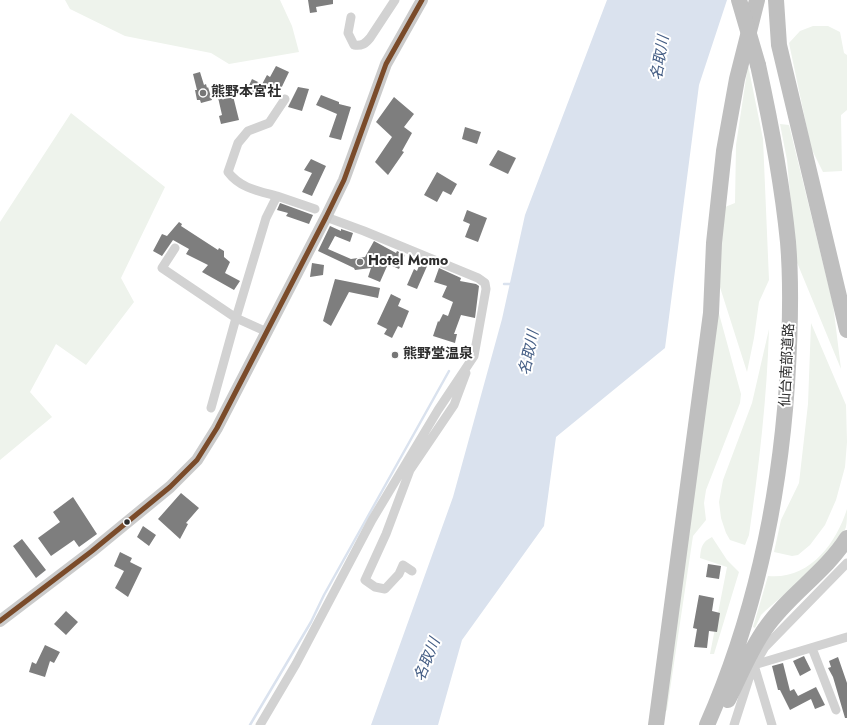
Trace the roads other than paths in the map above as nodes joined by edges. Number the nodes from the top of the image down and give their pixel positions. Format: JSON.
{"nodes":[{"id":1,"x":395,"y":0,"type":"edge"},
{"id":2,"x":422,"y":0,"type":"edge"},
{"id":3,"x":739,"y":0,"type":"edge"},
{"id":4,"x":757,"y":0,"type":"edge"},
{"id":5,"x":776,"y":0,"type":"edge"},
{"id":6,"x":351,"y":17,"type":"dead end"},
{"id":7,"x":285,"y":99,"type":"dead end"},
{"id":8,"x":277,"y":196,"type":"junction"},
{"id":9,"x":315,"y":209,"type":"dead end"},
{"id":10,"x":326,"y":217,"type":"junction"},
{"id":11,"x":175,"y":248,"type":"dead end"},
{"id":12,"x":236,"y":318,"type":"junction"},
{"id":13,"x":847,"y":330,"type":"edge"},
{"id":14,"x":267,"y":332,"type":"junction"},
{"id":15,"x":472,"y":359,"type":"junction"},
{"id":16,"x":211,"y":408,"type":"dead end"},
{"id":17,"x":847,"y":538,"type":"edge"},
{"id":18,"x":847,"y":563,"type":"edge"},
{"id":19,"x":412,"y":571,"type":"dead end"},
{"id":20,"x":0,"y":621,"type":"edge"},
{"id":21,"x":847,"y":637,"type":"edge"},
{"id":22,"x":812,"y":648,"type":"junction"},
{"id":23,"x":754,"y":666,"type":"junction"},
{"id":24,"x":836,"y":710,"type":"dead end"},
{"id":25,"x":260,"y":725,"type":"edge"},
{"id":26,"x":656,"y":725,"type":"edge"},
{"id":27,"x":707,"y":725,"type":"edge"},
{"id":28,"x":716,"y":725,"type":"edge"},
{"id":29,"x":734,"y":725,"type":"edge"},
{"id":30,"x":772,"y":725,"type":"edge"}],
"edges":[{"from":1,"to":6,"type":"street"},
{"from":2,"to":10,"type":"street"},
{"from":3,"to":27,"type":"highway","name":"仙台南部道路","bridge":true},
{"from":4,"to":26,"type":"highway"},
{"from":5,"to":13,"type":"highway"},
{"from":7,"to":8,"type":"street"},
{"from":8,"to":9,"type":"street"},
{"from":8,"to":12,"type":"street"},
{"from":10,"to":14,"type":"street"},
{"from":10,"to":15,"type":"street"},
{"from":11,"to":12,"type":"street"},
{"from":12,"to":14,"type":"street"},
{"from":12,"to":16,"type":"street"},
{"from":14,"to":20,"type":"street"},
{"from":15,"to":19,"type":"street"},
{"from":15,"to":25,"type":"street"},
{"from":17,"to":28,"type":"highway"},
{"from":18,"to":23,"type":"street"},
{"from":21,"to":22,"type":"street"},
{"from":22,"to":23,"type":"street"},
{"from":22,"to":24,"type":"street"},
{"from":23,"to":29,"type":"street"},
{"from":23,"to":30,"type":"street"}]}
